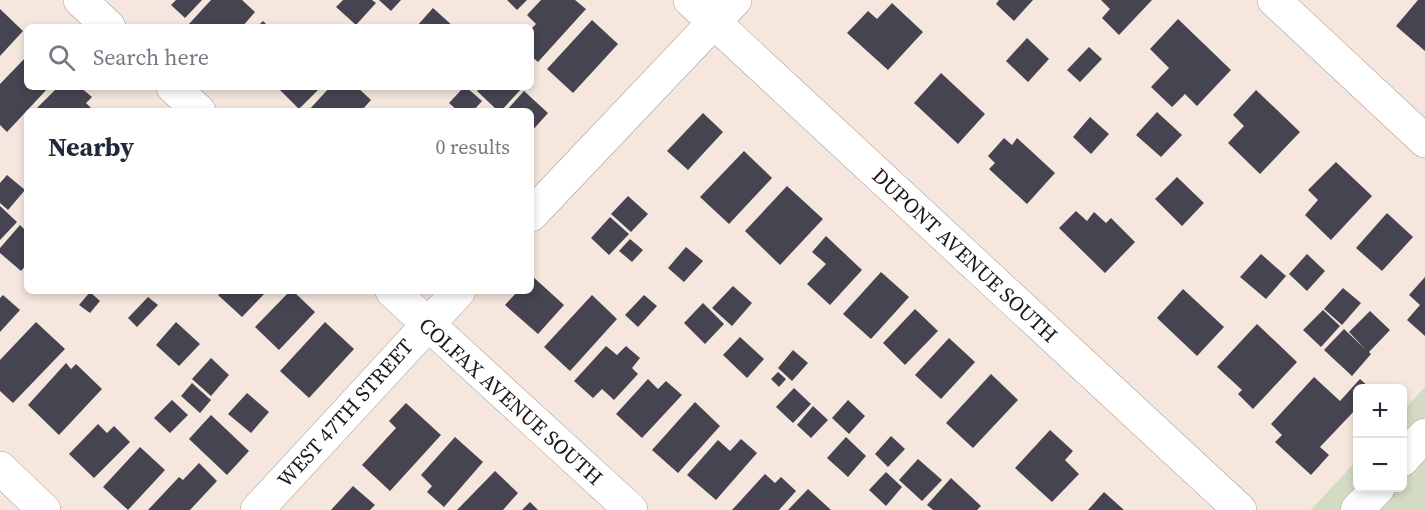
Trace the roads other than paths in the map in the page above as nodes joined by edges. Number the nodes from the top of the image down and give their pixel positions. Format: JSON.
{"nodes":[{"id":1,"x":80,"y":0,"type":"edge"},
{"id":2,"x":690,"y":0,"type":"edge"},
{"id":3,"x":1274,"y":0,"type":"edge"},
{"id":4,"x":725,"y":11,"type":"edge"},
{"id":5,"x":105,"y":24,"type":"edge"},
{"id":6,"x":176,"y":90,"type":"edge"},
{"id":7,"x":196,"y":108,"type":"edge"},
{"id":8,"x":1425,"y":141,"type":"edge"},
{"id":9,"x":534,"y":212,"type":"edge"},
{"id":10,"x":395,"y":294,"type":"edge"},
{"id":11,"x":456,"y":294,"type":"edge"},
{"id":12,"x":427,"y":324,"type":"junction"},
{"id":13,"x":1425,"y":435,"type":"edge"},
{"id":14,"x":1407,"y":455,"type":"edge"},
{"id":15,"x":0,"y":468,"type":"edge"},
{"id":16,"x":1374,"y":492,"type":"edge"},
{"id":17,"x":44,"y":510,"type":"edge"},
{"id":18,"x":257,"y":510,"type":"edge"},
{"id":19,"x":631,"y":510,"type":"edge"},
{"id":20,"x":1240,"y":510,"type":"edge"},
{"id":21,"x":1357,"y":510,"type":"edge"}],
"edges":[{"from":1,"to":5,"type":"street"},
{"from":2,"to":4,"type":"street","name":"DUPONT AVENUE SOUTH"},
{"from":3,"to":8,"type":"street"},
{"from":4,"to":9,"type":"street"},
{"from":4,"to":20,"type":"street","name":"DUPONT AVENUE SOUTH"},
{"from":6,"to":7,"type":"street"},
{"from":10,"to":12,"type":"street","name":"COLFAX AVENUE SOUTH"},
{"from":11,"to":12,"type":"street","name":"WEST 47TH STREET"},
{"from":12,"to":18,"type":"street","name":"WEST 47TH STREET"},
{"from":12,"to":19,"type":"street","name":"COLFAX AVENUE SOUTH"},
{"from":13,"to":14,"type":"street"},
{"from":15,"to":17,"type":"street"},
{"from":16,"to":21,"type":"street"}]}
